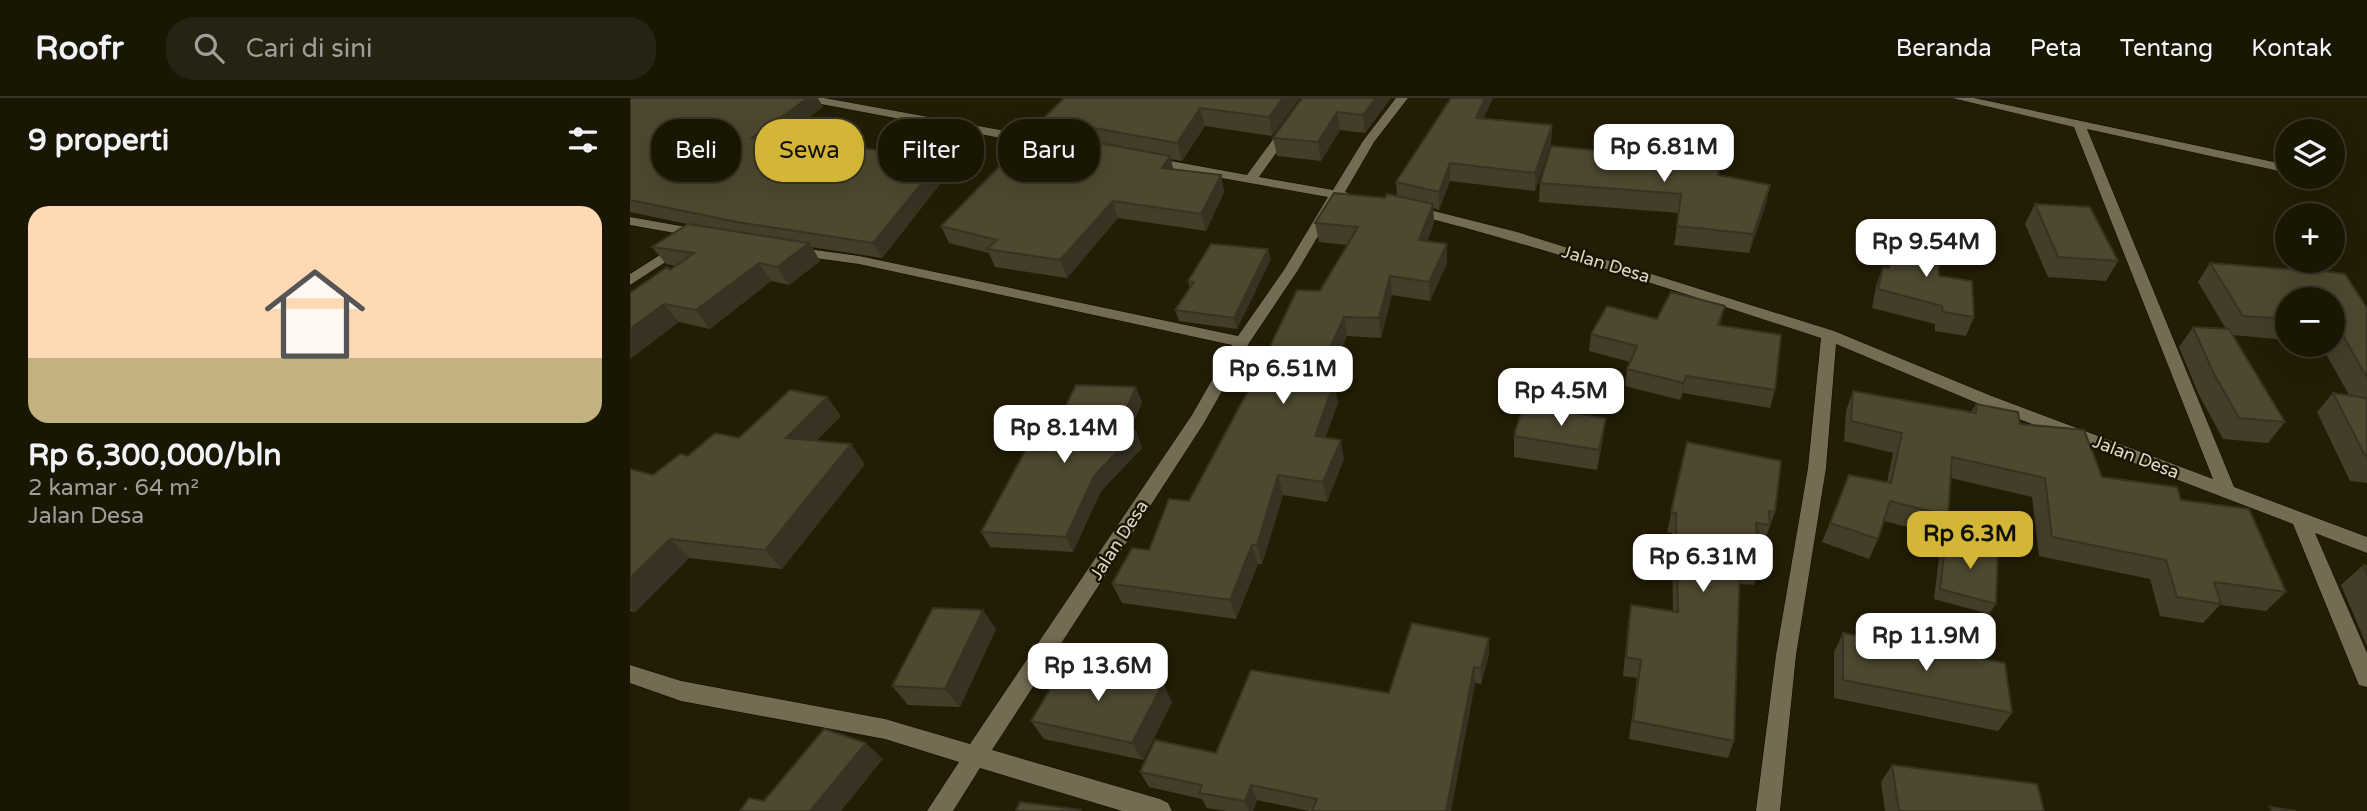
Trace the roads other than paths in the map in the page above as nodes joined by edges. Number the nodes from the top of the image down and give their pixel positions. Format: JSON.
{"nodes":[{"id":1,"x":804,"y":98,"type":"edge"},
{"id":2,"x":1309,"y":98,"type":"edge"},
{"id":3,"x":1402,"y":98,"type":"edge"},
{"id":4,"x":1958,"y":98,"type":"edge"},
{"id":5,"x":2079,"y":124,"type":"junction"},
{"id":6,"x":998,"y":134,"type":"edge"},
{"id":7,"x":1127,"y":157,"type":"edge"},
{"id":8,"x":2275,"y":166,"type":"edge"},
{"id":9,"x":1250,"y":180,"type":"junction"},
{"id":10,"x":1344,"y":184,"type":"junction"},
{"id":11,"x":1364,"y":200,"type":"edge"},
{"id":12,"x":1396,"y":206,"type":"edge"},
{"id":13,"x":630,"y":221,"type":"edge"},
{"id":14,"x":700,"y":233,"type":"junction"},
{"id":15,"x":724,"y":239,"type":"edge"},
{"id":16,"x":772,"y":248,"type":"edge"},
{"id":17,"x":630,"y":281,"type":"edge"},
{"id":18,"x":1829,"y":335,"type":"junction"},
{"id":19,"x":1242,"y":342,"type":"junction"},
{"id":20,"x":2227,"y":492,"type":"junction"},
{"id":21,"x":2300,"y":519,"type":"junction"},
{"id":22,"x":2367,"y":545,"type":"edge"},
{"id":23,"x":630,"y":674,"type":"edge"},
{"id":24,"x":2367,"y":678,"type":"edge"},
{"id":25,"x":976,"y":755,"type":"junction"},
{"id":26,"x":939,"y":811,"type":"edge"},
{"id":27,"x":1160,"y":811,"type":"edge"},
{"id":28,"x":1768,"y":811,"type":"edge"}],
"edges":[{"from":1,"to":6,"type":"street"},
{"from":2,"to":9,"type":"street"},
{"from":3,"to":10,"type":"street","name":"Jalan Desa"},
{"from":4,"to":5,"type":"street"},
{"from":5,"to":8,"type":"street"},
{"from":5,"to":20,"type":"street"},
{"from":7,"to":9,"type":"street"},
{"from":9,"to":10,"type":"street"},
{"from":10,"to":11,"type":"street"},
{"from":10,"to":19,"type":"street","name":"Jalan Desa"},
{"from":12,"to":18,"type":"street","name":"Jalan Desa"},
{"from":13,"to":14,"type":"street"},
{"from":14,"to":15,"type":"street"},
{"from":14,"to":17,"type":"street"},
{"from":16,"to":19,"type":"street"},
{"from":18,"to":20,"type":"street","name":"Jalan Desa"},
{"from":18,"to":28,"type":"street"},
{"from":19,"to":25,"type":"street","name":"Jalan Desa"},
{"from":20,"to":21,"type":"street","name":"Jalan Desa"},
{"from":21,"to":22,"type":"street","name":"Jalan Desa"},
{"from":21,"to":24,"type":"street"},
{"from":23,"to":25,"type":"street"},
{"from":25,"to":26,"type":"street","name":"Jalan Desa"},
{"from":25,"to":27,"type":"street"}]}
